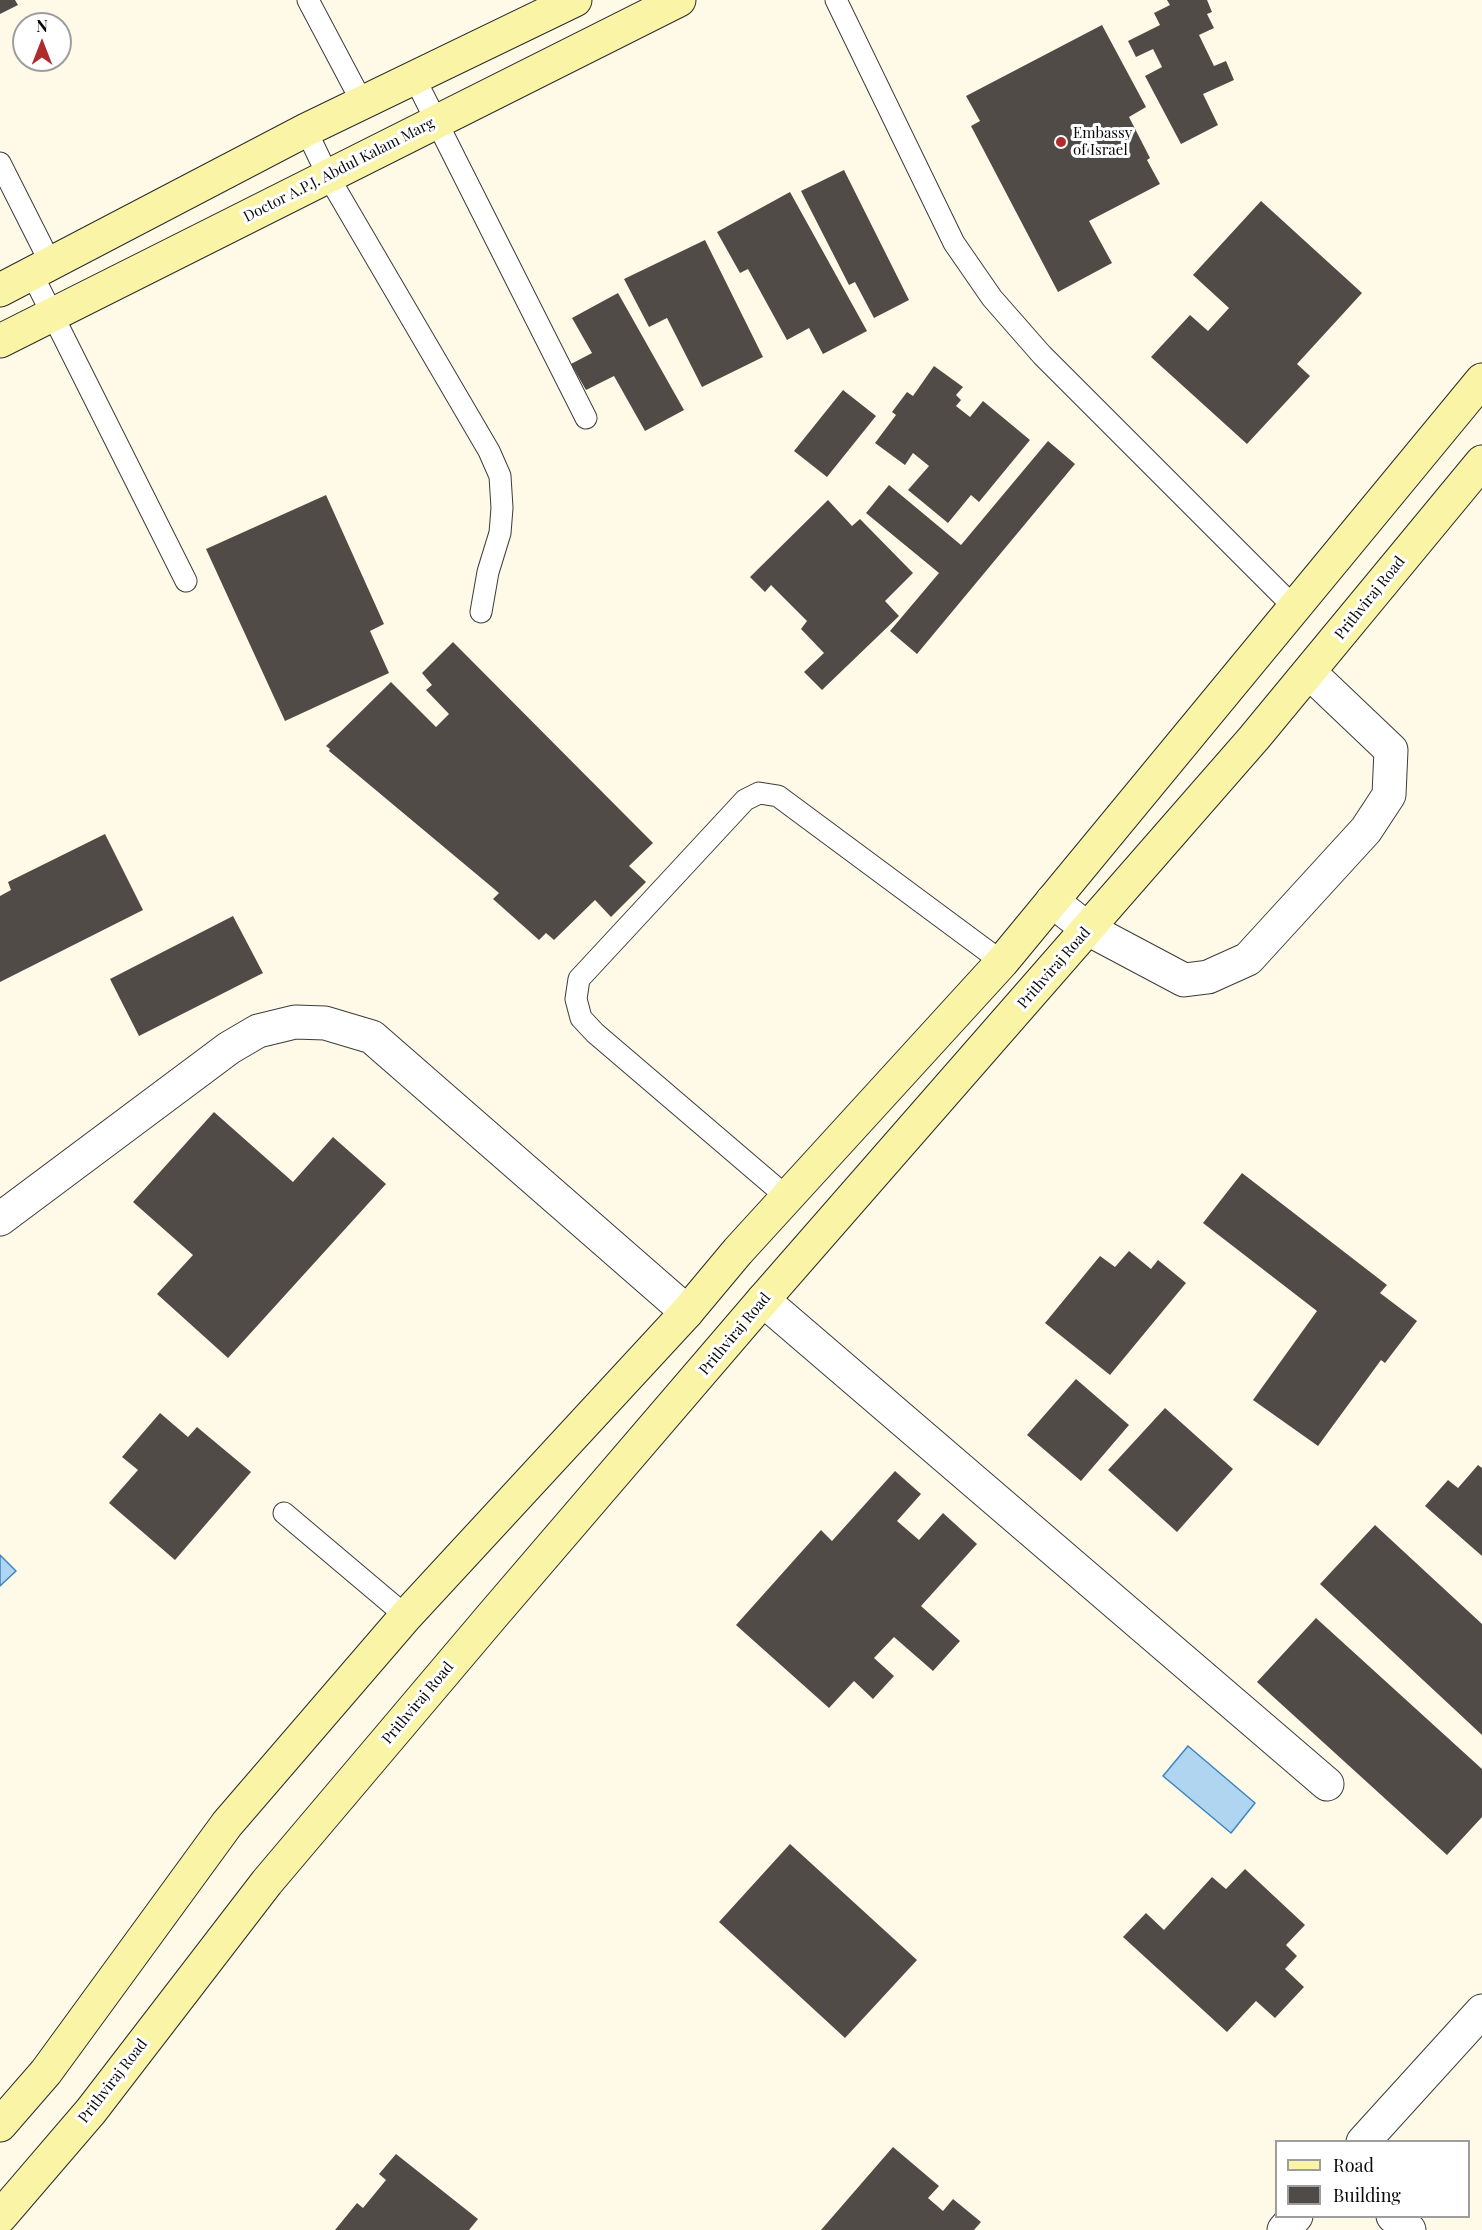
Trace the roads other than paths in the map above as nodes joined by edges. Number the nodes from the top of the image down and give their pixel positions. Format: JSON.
{"nodes":[{"id":1,"x":308,"y":0,"type":"edge"},
{"id":2,"x":575,"y":0,"type":"edge"},
{"id":3,"x":679,"y":0,"type":"edge"},
{"id":4,"x":836,"y":0,"type":"edge"},
{"id":5,"x":416,"y":79,"type":"junction"},
{"id":6,"x":363,"y":104,"type":"junction"},
{"id":7,"x":437,"y":121,"type":"junction"},
{"id":8,"x":306,"y":130,"type":"junction"},
{"id":9,"x":0,"y":163,"type":"edge"},
{"id":10,"x":328,"y":176,"type":"junction"},
{"id":11,"x":41,"y":268,"type":"junction"},
{"id":12,"x":0,"y":290,"type":"edge"},
{"id":13,"x":52,"y":314,"type":"junction"},
{"id":14,"x":0,"y":341,"type":"edge"},
{"id":15,"x":1482,"y":380,"type":"edge"},
{"id":16,"x":586,"y":418,"type":"dead end"},
{"id":17,"x":1482,"y":462,"type":"edge"},
{"id":18,"x":186,"y":581,"type":"dead end"},
{"id":19,"x":1293,"y":606,"type":"junction"},
{"id":20,"x":482,"y":612,"type":"dead end"},
{"id":21,"x":1309,"y":672,"type":"junction"},
{"id":22,"x":1052,"y":901,"type":"junction"},
{"id":23,"x":1088,"y":929,"type":"junction"},
{"id":24,"x":1002,"y":962,"type":"junction"},
{"id":25,"x":788,"y":1198,"type":"junction"},
{"id":26,"x":0,"y":1219,"type":"edge"},
{"id":27,"x":763,"y":1300,"type":"junction"},
{"id":28,"x":687,"y":1312,"type":"junction"},
{"id":29,"x":284,"y":1513,"type":"dead end"},
{"id":30,"x":406,"y":1616,"type":"junction"},
{"id":31,"x":1327,"y":1784,"type":"dead end"},
{"id":32,"x":1482,"y":2011,"type":"edge"},
{"id":33,"x":0,"y":2125,"type":"edge"},
{"id":34,"x":1365,"y":2140,"type":"edge"},
{"id":35,"x":0,"y":2217,"type":"edge"},
{"id":36,"x":1295,"y":2218,"type":"edge"},
{"id":37,"x":1394,"y":2218,"type":"edge"},
{"id":38,"x":1284,"y":2230,"type":"edge"},
{"id":39,"x":1409,"y":2230,"type":"edge"}],
"edges":[{"from":1,"to":6,"type":"lane"},
{"from":2,"to":5,"type":"main road"},
{"from":3,"to":7,"type":"main road","name":"Doctor A.P.J. Abdul Kalam Marg"},
{"from":4,"to":19,"type":"lane"},
{"from":5,"to":6,"type":"main road"},
{"from":5,"to":7,"type":"lane"},
{"from":6,"to":8,"type":"main road"},
{"from":7,"to":10,"type":"main road","name":"Doctor A.P.J. Abdul Kalam Marg"},
{"from":7,"to":16,"type":"lane"},
{"from":8,"to":10,"type":"lane"},
{"from":8,"to":11,"type":"main road"},
{"from":9,"to":11,"type":"lane"},
{"from":10,"to":13,"type":"main road","name":"Doctor A.P.J. Abdul Kalam Marg"},
{"from":10,"to":20,"type":"lane"},
{"from":11,"to":12,"type":"main road"},
{"from":11,"to":13,"type":"lane"},
{"from":13,"to":14,"type":"main road","name":"Doctor A.P.J. Abdul Kalam Marg"},
{"from":13,"to":18,"type":"lane"},
{"from":15,"to":19,"type":"main road"},
{"from":17,"to":21,"type":"main road","name":"Prithviraj Road"},
{"from":19,"to":22,"type":"main road"},
{"from":21,"to":23,"type":"main road","name":"Prithviraj Road"},
{"from":21,"to":23,"type":"street"},
{"from":22,"to":23,"type":"street"},
{"from":22,"to":24,"type":"main road"},
{"from":23,"to":27,"type":"main road","name":"Prithviraj Road"},
{"from":24,"to":25,"type":"main road"},
{"from":24,"to":25,"type":"lane"},
{"from":25,"to":28,"type":"main road"},
{"from":26,"to":28,"type":"street"},
{"from":27,"to":31,"type":"street"},
{"from":27,"to":35,"type":"main road","name":"Prithviraj Road"},
{"from":28,"to":30,"type":"main road"},
{"from":29,"to":30,"type":"lane"},
{"from":30,"to":33,"type":"main road"},
{"from":32,"to":34,"type":"street"},
{"from":36,"to":38,"type":"street"},
{"from":37,"to":39,"type":"street"}]}
